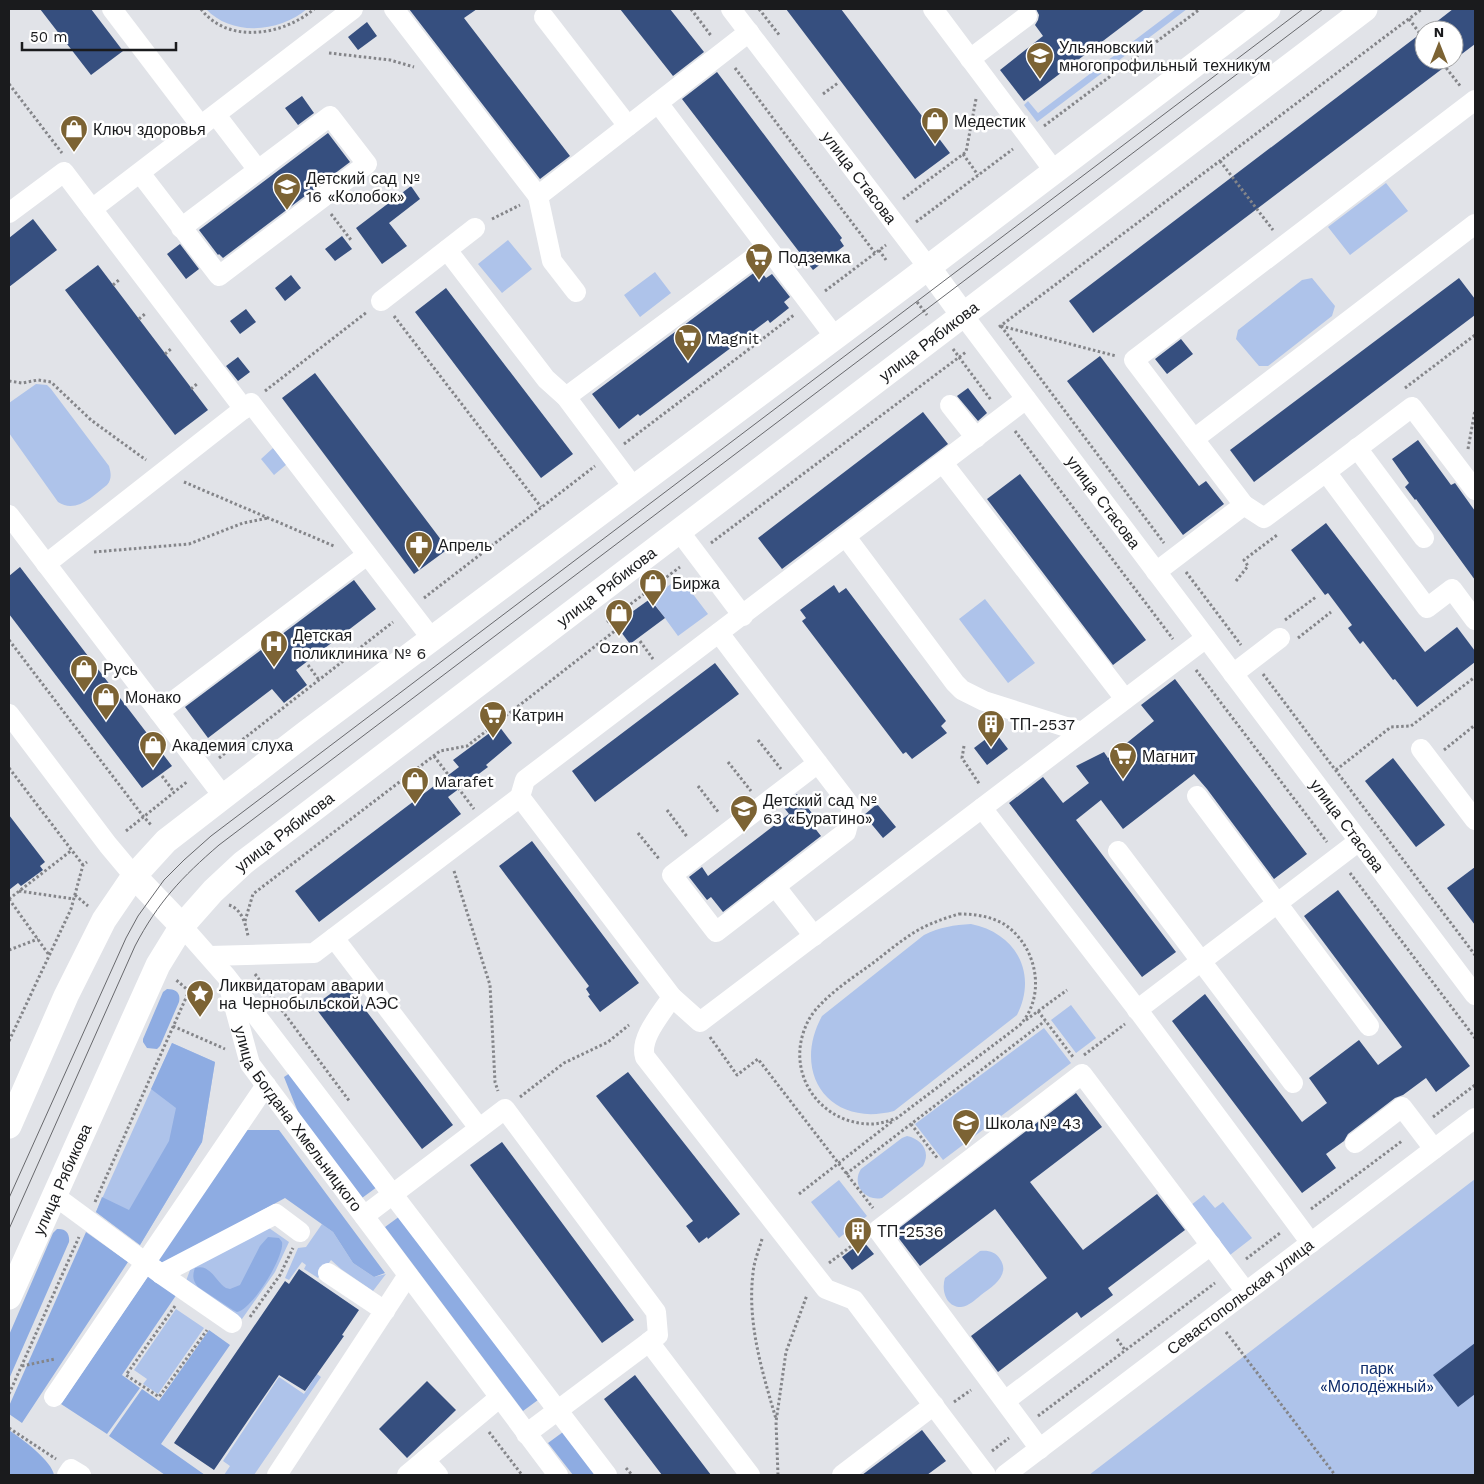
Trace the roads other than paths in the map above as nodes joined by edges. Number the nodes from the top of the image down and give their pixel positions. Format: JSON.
{"nodes":[{"id":1,"x":112,"y":9,"type":"edge"},
{"id":2,"x":353,"y":9,"type":"edge"},
{"id":3,"x":394,"y":9,"type":"edge"},
{"id":4,"x":731,"y":9,"type":"edge"},
{"id":5,"x":933,"y":9,"type":"edge"},
{"id":6,"x":1268,"y":9,"type":"edge"},
{"id":7,"x":1365,"y":9,"type":"edge"},
{"id":8,"x":1027,"y":16,"type":"dead end"},
{"id":9,"x":544,"y":17,"type":"dead end"},
{"id":10,"x":749,"y":32,"type":"junction"},
{"id":11,"x":976,"y":66,"type":"junction"},
{"id":12,"x":658,"y":103,"type":"junction"},
{"id":13,"x":1474,"y":103,"type":"edge"},
{"id":14,"x":208,"y":121,"type":"junction"},
{"id":15,"x":628,"y":126,"type":"junction"},
{"id":16,"x":258,"y":170,"type":"junction"},
{"id":17,"x":1054,"y":172,"type":"junction"},
{"id":18,"x":140,"y":173,"type":"junction"},
{"id":19,"x":538,"y":196,"type":"junction"},
{"id":20,"x":11,"y":208,"type":"edge"},
{"id":21,"x":92,"y":209,"type":"junction"},
{"id":22,"x":1475,"y":224,"type":"edge"},
{"id":23,"x":181,"y":228,"type":"junction"},
{"id":24,"x":475,"y":228,"type":"road end"},
{"id":25,"x":767,"y":248,"type":"junction"},
{"id":26,"x":447,"y":250,"type":"junction"},
{"id":27,"x":928,"y":267,"type":"junction"},
{"id":28,"x":576,"y":292,"type":"dead end"},
{"id":29,"x":385,"y":306,"type":"road end"},
{"id":30,"x":963,"y":315,"type":"junction"},
{"id":31,"x":835,"y":337,"type":"junction"},
{"id":32,"x":566,"y":397,"type":"junction"},
{"id":33,"x":1026,"y":400,"type":"junction"},
{"id":34,"x":950,"y":405,"type":"dead end"},
{"id":35,"x":247,"y":406,"type":"junction"},
{"id":36,"x":976,"y":438,"type":"junction"},
{"id":37,"x":1194,"y":439,"type":"junction"},
{"id":38,"x":1357,"y":448,"type":"junction"},
{"id":39,"x":943,"y":463,"type":"junction"},
{"id":40,"x":1326,"y":472,"type":"junction"},
{"id":41,"x":1469,"y":482,"type":"edge"},
{"id":42,"x":634,"y":488,"type":"junction"},
{"id":43,"x":1244,"y":505,"type":"junction"},
{"id":44,"x":9,"y":515,"type":"edge"},
{"id":45,"x":679,"y":531,"type":"junction"},
{"id":46,"x":846,"y":537,"type":"junction"},
{"id":47,"x":16,"y":538,"type":"edge"},
{"id":48,"x":1424,"y":538,"type":"dead end"},
{"id":49,"x":365,"y":557,"type":"junction"},
{"id":50,"x":52,"y":560,"type":"junction"},
{"id":51,"x":1156,"y":572,"type":"junction"},
{"id":52,"x":743,"y":616,"type":"junction"},
{"id":53,"x":1475,"y":620,"type":"edge"},
{"id":54,"x":719,"y":633,"type":"junction"},
{"id":55,"x":1285,"y":635,"type":"road end"},
{"id":56,"x":1206,"y":638,"type":"junction"},
{"id":57,"x":432,"y":639,"type":"junction"},
{"id":58,"x":1233,"y":674,"type":"junction"},
{"id":59,"x":1125,"y":699,"type":"junction"},
{"id":60,"x":159,"y":712,"type":"junction"},
{"id":61,"x":9,"y":714,"type":"edge"},
{"id":62,"x":1082,"y":732,"type":"junction"},
{"id":63,"x":1425,"y":755,"type":"road end"},
{"id":64,"x":818,"y":763,"type":"junction"},
{"id":65,"x":223,"y":796,"type":"junction"},
{"id":66,"x":1197,"y":796,"type":"dead end"},
{"id":67,"x":520,"y":797,"type":"junction"},
{"id":68,"x":987,"y":805,"type":"junction"},
{"id":69,"x":1475,"y":820,"type":"edge"},
{"id":70,"x":1359,"y":841,"type":"junction"},
{"id":71,"x":1118,"y":852,"type":"dead end"},
{"id":72,"x":134,"y":876,"type":"junction"},
{"id":73,"x":776,"y":886,"type":"junction"},
{"id":74,"x":1277,"y":904,"type":"junction"},
{"id":75,"x":182,"y":926,"type":"junction"},
{"id":76,"x":814,"y":936,"type":"junction"},
{"id":77,"x":334,"y":938,"type":"junction"},
{"id":78,"x":208,"y":956,"type":"junction"},
{"id":79,"x":1200,"y":962,"type":"junction"},
{"id":80,"x":226,"y":976,"type":"junction"},
{"id":81,"x":1475,"y":992,"type":"edge"},
{"id":82,"x":672,"y":997,"type":"junction"},
{"id":83,"x":1138,"y":1011,"type":"junction"},
{"id":84,"x":1369,"y":1026,"type":"dead end"},
{"id":85,"x":1293,"y":1084,"type":"dead end"},
{"id":86,"x":266,"y":1085,"type":"junction"},
{"id":87,"x":1475,"y":1118,"type":"edge"},
{"id":88,"x":9,"y":1126,"type":"edge"},
{"id":89,"x":479,"y":1128,"type":"junction"},
{"id":90,"x":1355,"y":1143,"type":"dead end"},
{"id":91,"x":1434,"y":1149,"type":"junction"},
{"id":92,"x":392,"y":1194,"type":"junction"},
{"id":93,"x":55,"y":1196,"type":"junction"},
{"id":94,"x":364,"y":1216,"type":"junction"},
{"id":95,"x":300,"y":1232,"type":"road end"},
{"id":96,"x":1311,"y":1243,"type":"junction"},
{"id":97,"x":1211,"y":1245,"type":"junction"},
{"id":98,"x":154,"y":1268,"type":"junction"},
{"id":99,"x":328,"y":1273,"type":"dead end"},
{"id":100,"x":408,"y":1276,"type":"junction"},
{"id":101,"x":1246,"y":1292,"type":"junction"},
{"id":102,"x":9,"y":1297,"type":"edge"},
{"id":103,"x":385,"y":1311,"type":"junction"},
{"id":104,"x":225,"y":1319,"type":"road end"},
{"id":105,"x":648,"y":1342,"type":"junction"},
{"id":106,"x":54,"y":1397,"type":"dead end"},
{"id":107,"x":499,"y":1398,"type":"junction"},
{"id":108,"x":1005,"y":1401,"type":"junction"},
{"id":109,"x":936,"y":1409,"type":"junction"},
{"id":110,"x":558,"y":1410,"type":"junction"},
{"id":111,"x":526,"y":1434,"type":"junction"},
{"id":112,"x":1040,"y":1449,"type":"junction"},
{"id":113,"x":425,"y":1460,"type":"junction"},
{"id":114,"x":277,"y":1475,"type":"edge"},
{"id":115,"x":407,"y":1475,"type":"edge"},
{"id":116,"x":438,"y":1475,"type":"edge"},
{"id":117,"x":558,"y":1475,"type":"edge"},
{"id":118,"x":607,"y":1475,"type":"edge"},
{"id":119,"x":750,"y":1475,"type":"edge"},
{"id":120,"x":842,"y":1475,"type":"edge"},
{"id":121,"x":986,"y":1475,"type":"edge"},
{"id":122,"x":1005,"y":1475,"type":"edge"}],
"edges":[{"from":1,"to":14,"type":"street"},
{"from":2,"to":14,"type":"street"},
{"from":3,"to":19,"type":"street"},
{"from":4,"to":10,"type":"street","name":"улица Стасова"},
{"from":5,"to":11,"type":"street"},
{"from":6,"to":17,"type":"main road"},
{"from":7,"to":30,"type":"main road","name":"улица Рябикова"},
{"from":8,"to":11,"type":"street"},
{"from":9,"to":15,"type":"street"},
{"from":10,"to":12,"type":"street"},
{"from":10,"to":27,"type":"street","name":"улица Стасова"},
{"from":11,"to":17,"type":"street"},
{"from":12,"to":15,"type":"street"},
{"from":12,"to":25,"type":"street"},
{"from":13,"to":37,"type":"street"},
{"from":14,"to":16,"type":"street"},
{"from":14,"to":18,"type":"street"},
{"from":15,"to":19,"type":"street"},
{"from":16,"to":23,"type":"street"},
{"from":16,"to":23,"type":"street"},
{"from":17,"to":27,"type":"main road"},
{"from":18,"to":21,"type":"street"},
{"from":18,"to":23,"type":"street"},
{"from":19,"to":28,"type":"street"},
{"from":20,"to":21,"type":"street"},
{"from":21,"to":35,"type":"street"},
{"from":22,"to":37,"type":"street"},
{"from":24,"to":26,"type":"street"},
{"from":25,"to":31,"type":"street"},
{"from":25,"to":32,"type":"street"},
{"from":26,"to":29,"type":"street"},
{"from":26,"to":32,"type":"street"},
{"from":27,"to":30,"type":"main road","name":"улица Стасова"},
{"from":27,"to":31,"type":"main road"},
{"from":30,"to":33,"type":"street","name":"улица Стасова"},
{"from":30,"to":45,"type":"main road","name":"улица Рябикова"},
{"from":31,"to":42,"type":"main road"},
{"from":32,"to":42,"type":"street"},
{"from":33,"to":36,"type":"street"},
{"from":33,"to":51,"type":"street","name":"улица Стасова"},
{"from":34,"to":36,"type":"street"},
{"from":35,"to":49,"type":"street"},
{"from":35,"to":50,"type":"street"},
{"from":36,"to":39,"type":"street"},
{"from":37,"to":43,"type":"street"},
{"from":38,"to":40,"type":"street"},
{"from":38,"to":41,"type":"street"},
{"from":38,"to":48,"type":"street"},
{"from":39,"to":46,"type":"street"},
{"from":39,"to":59,"type":"street"},
{"from":40,"to":43,"type":"street"},
{"from":40,"to":53,"type":"street"},
{"from":42,"to":57,"type":"main road"},
{"from":43,"to":51,"type":"street"},
{"from":44,"to":47,"type":"street"},
{"from":45,"to":52,"type":"street"},
{"from":45,"to":75,"type":"main road","name":"улица Рябикова"},
{"from":46,"to":52,"type":"street"},
{"from":46,"to":62,"type":"street"},
{"from":47,"to":50,"type":"street"},
{"from":49,"to":57,"type":"street"},
{"from":49,"to":60,"type":"street"},
{"from":50,"to":60,"type":"street"},
{"from":51,"to":56,"type":"street","name":"улица Стасова"},
{"from":52,"to":54,"type":"street"},
{"from":54,"to":64,"type":"street"},
{"from":54,"to":67,"type":"street"},
{"from":55,"to":58,"type":"street"},
{"from":56,"to":58,"type":"street","name":"улица Стасова"},
{"from":56,"to":59,"type":"street"},
{"from":57,"to":65,"type":"main road"},
{"from":58,"to":70,"type":"street","name":"улица Стасова"},
{"from":59,"to":62,"type":"street"},
{"from":60,"to":65,"type":"street"},
{"from":61,"to":72,"type":"street","name":"улица Богдана Хмельницкого"},
{"from":62,"to":68,"type":"street"},
{"from":63,"to":69,"type":"street"},
{"from":64,"to":73,"type":"street"},
{"from":64,"to":73,"type":"street"},
{"from":65,"to":72,"type":"main road"},
{"from":66,"to":74,"type":"street"},
{"from":67,"to":77,"type":"street"},
{"from":67,"to":82,"type":"street"},
{"from":68,"to":76,"type":"street"},
{"from":68,"to":83,"type":"street"},
{"from":70,"to":74,"type":"street"},
{"from":70,"to":81,"type":"street","name":"улица Стасова"},
{"from":71,"to":79,"type":"street"},
{"from":72,"to":75,"type":"main road","name":"улица Богдана Хмельницкого"},
{"from":72,"to":88,"type":"main road"},
{"from":73,"to":76,"type":"street"},
{"from":74,"to":79,"type":"street"},
{"from":74,"to":84,"type":"street"},
{"from":75,"to":78,"type":"street","name":"улица Богдана Хмельницкого"},
{"from":75,"to":93,"type":"main road","name":"улица Рябикова"},
{"from":76,"to":82,"type":"street"},
{"from":77,"to":78,"type":"street"},
{"from":77,"to":89,"type":"street"},
{"from":78,"to":80,"type":"street","name":"улица Богдана Хмельницкого"},
{"from":79,"to":83,"type":"street"},
{"from":79,"to":85,"type":"street"},
{"from":80,"to":86,"type":"street","name":"улица Богдана Хмельницкого"},
{"from":80,"to":92,"type":"street"},
{"from":82,"to":109,"type":"street"},
{"from":83,"to":96,"type":"street"},
{"from":86,"to":94,"type":"street","name":"улица Богдана Хмельницкого"},
{"from":86,"to":98,"type":"street"},
{"from":87,"to":91,"type":"street","name":"Севастопольская улица"},
{"from":89,"to":92,"type":"street"},
{"from":89,"to":105,"type":"street"},
{"from":90,"to":91,"type":"street"},
{"from":91,"to":96,"type":"street","name":"Севастопольская улица"},
{"from":92,"to":94,"type":"street"},
{"from":92,"to":110,"type":"street"},
{"from":93,"to":98,"type":"street"},
{"from":93,"to":102,"type":"main road","name":"улица Рябикова"},
{"from":94,"to":100,"type":"street","name":"улица Богдана Хмельницкого"},
{"from":95,"to":98,"type":"street"},
{"from":96,"to":101,"type":"street","name":"Севастопольская улица"},
{"from":97,"to":101,"type":"street"},
{"from":97,"to":108,"type":"street"},
{"from":97,"to":108,"type":"street"},
{"from":98,"to":104,"type":"street"},
{"from":98,"to":106,"type":"street"},
{"from":99,"to":103,"type":"street"},
{"from":100,"to":103,"type":"street"},
{"from":100,"to":107,"type":"street","name":"улица Богдана Хмельницкого"},
{"from":101,"to":112,"type":"street","name":"Севастопольская улица"},
{"from":103,"to":114,"type":"street"},
{"from":105,"to":110,"type":"street"},
{"from":105,"to":119,"type":"street"},
{"from":107,"to":111,"type":"street","name":"улица Богдана Хмельницкого"},
{"from":107,"to":113,"type":"street"},
{"from":108,"to":112,"type":"street"},
{"from":109,"to":120,"type":"street"},
{"from":109,"to":121,"type":"street"},
{"from":110,"to":111,"type":"street"},
{"from":110,"to":118,"type":"street"},
{"from":111,"to":117,"type":"street","name":"улица Богдана Хмельницкого"},
{"from":112,"to":122,"type":"street","name":"Севастопольская улица"},
{"from":113,"to":115,"type":"street"},
{"from":113,"to":116,"type":"street"}]}
